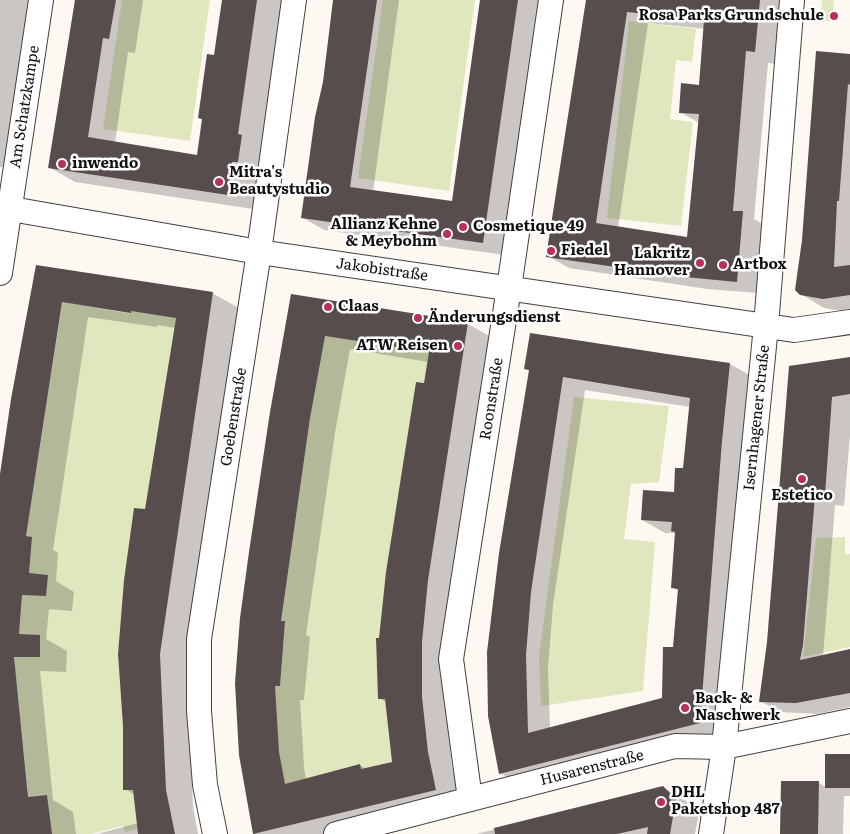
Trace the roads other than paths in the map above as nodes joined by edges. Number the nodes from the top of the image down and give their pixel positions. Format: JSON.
{"nodes":[{"id":1,"x":41,"y":0,"type":"edge"},
{"id":2,"x":294,"y":0,"type":"edge"},
{"id":3,"x":551,"y":0,"type":"edge"},
{"id":4,"x":792,"y":0,"type":"edge"},
{"id":5,"x":5,"y":208,"type":"edge"},
{"id":6,"x":259,"y":252,"type":"junction"},
{"id":7,"x":0,"y":273,"type":"edge"},
{"id":8,"x":509,"y":288,"type":"junction"},
{"id":9,"x":850,"y":322,"type":"edge"},
{"id":10,"x":766,"y":326,"type":"junction"},
{"id":11,"x":850,"y":721,"type":"edge"},
{"id":12,"x":724,"y":748,"type":"junction"},
{"id":13,"x":470,"y":798,"type":"junction"},
{"id":14,"x":215,"y":834,"type":"edge"},
{"id":15,"x":336,"y":834,"type":"edge"},
{"id":16,"x":711,"y":834,"type":"edge"}],
"edges":[{"from":1,"to":5,"type":"street","name":"Am Schatzkampe"},
{"from":2,"to":6,"type":"street","name":"Goebenstraße"},
{"from":3,"to":8,"type":"street","name":"Roonstraße"},
{"from":4,"to":10,"type":"street","name":"Isernhagener Straße"},
{"from":5,"to":6,"type":"street","name":"Jakobistraße"},
{"from":5,"to":7,"type":"street","name":"Am Schatzkampe"},
{"from":6,"to":8,"type":"street","name":"Jakobistraße"},
{"from":6,"to":14,"type":"street","name":"Goebenstraße"},
{"from":8,"to":10,"type":"street","name":"Jakobistraße"},
{"from":8,"to":13,"type":"street","name":"Roonstraße"},
{"from":9,"to":10,"type":"street","name":"Jakobistraße"},
{"from":10,"to":12,"type":"street","name":"Isernhagener Straße"},
{"from":11,"to":12,"type":"street","name":"Husarenstraße"},
{"from":12,"to":13,"type":"street","name":"Husarenstraße"},
{"from":12,"to":16,"type":"street","name":"Isernhagener Straße"},
{"from":13,"to":15,"type":"street","name":"Husarenstraße"}]}
